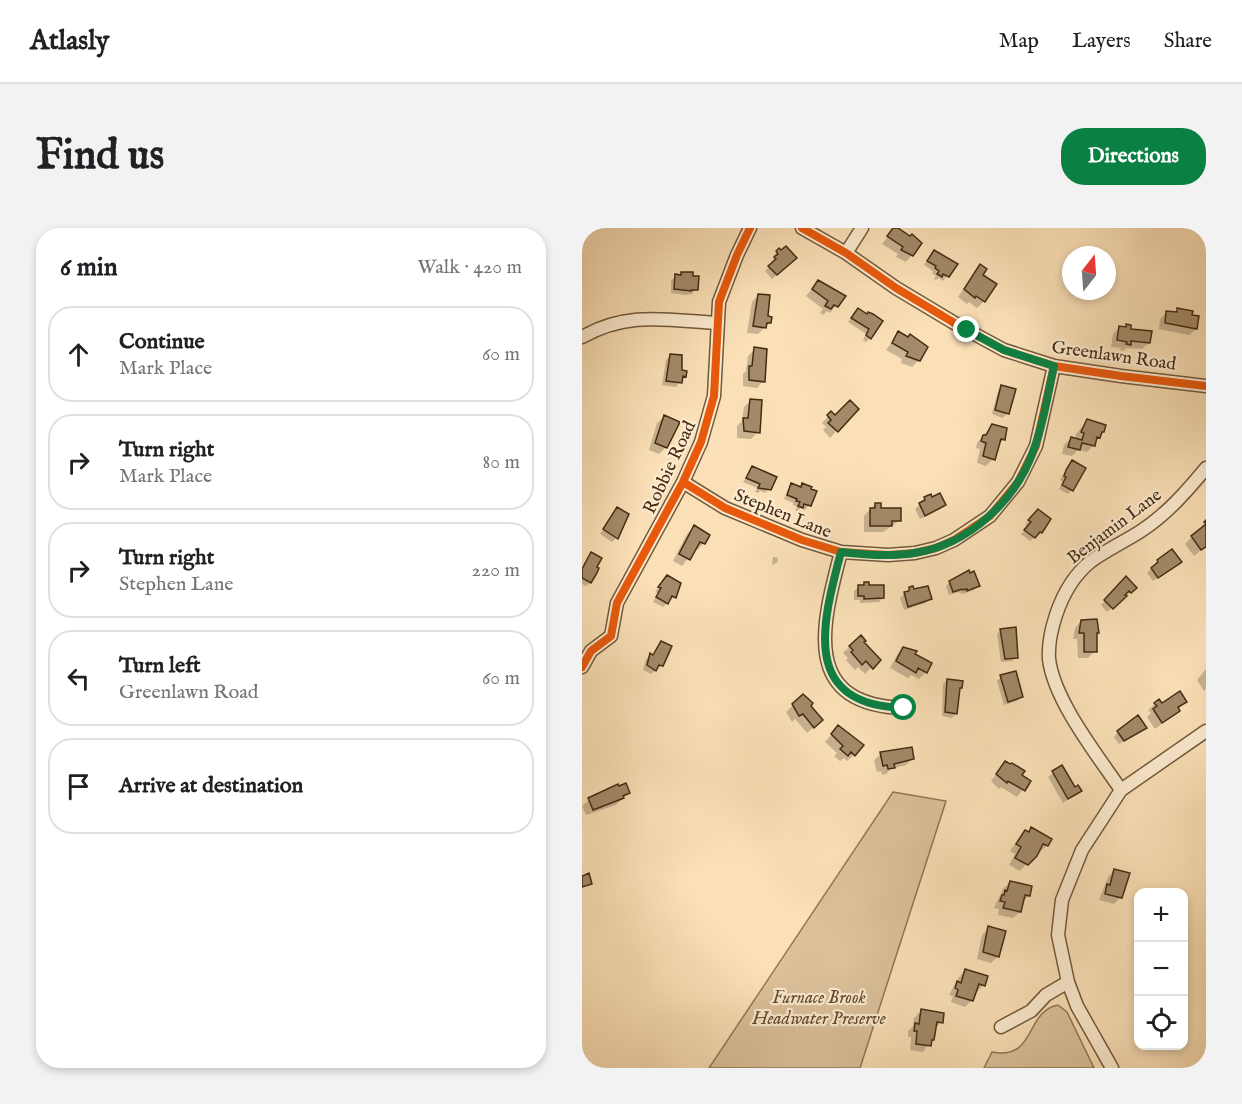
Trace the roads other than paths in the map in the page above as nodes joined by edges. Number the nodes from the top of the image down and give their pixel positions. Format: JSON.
{"nodes":[{"id":1,"x":750,"y":228,"type":"edge"},
{"id":2,"x":802,"y":228,"type":"edge"},
{"id":3,"x":861,"y":228,"type":"edge"},
{"id":4,"x":846,"y":254,"type":"junction"},
{"id":5,"x":717,"y":323,"type":"junction"},
{"id":6,"x":582,"y":337,"type":"edge"},
{"id":7,"x":1054,"y":366,"type":"junction"},
{"id":8,"x":1206,"y":386,"type":"edge"},
{"id":9,"x":1206,"y":468,"type":"edge"},
{"id":10,"x":682,"y":482,"type":"junction"},
{"id":11,"x":841,"y":552,"type":"junction"},
{"id":12,"x":582,"y":667,"type":"edge"},
{"id":13,"x":904,"y":708,"type":"dead end"},
{"id":14,"x":1206,"y":731,"type":"edge"},
{"id":15,"x":1121,"y":790,"type":"junction"},
{"id":16,"x":1068,"y":982,"type":"junction"},
{"id":17,"x":1001,"y":1027,"type":"dead end"},
{"id":18,"x":1112,"y":1068,"type":"edge"}],
"edges":[{"from":1,"to":5,"type":"street","name":"Robbie Road"},
{"from":2,"to":4,"type":"street","name":"Greenlawn Road"},
{"from":3,"to":4,"type":"street"},
{"from":4,"to":7,"type":"street","name":"Greenlawn Road"},
{"from":5,"to":6,"type":"street"},
{"from":5,"to":10,"type":"street","name":"Robbie Road"},
{"from":7,"to":8,"type":"street","name":"Greenlawn Road"},
{"from":7,"to":11,"type":"street","name":"Stephen Lane"},
{"from":9,"to":15,"type":"street","name":"Benjamin Lane"},
{"from":10,"to":11,"type":"street","name":"Stephen Lane"},
{"from":10,"to":12,"type":"street","name":"Robbie Road"},
{"from":11,"to":13,"type":"street"},
{"from":14,"to":15,"type":"street"},
{"from":15,"to":16,"type":"street"},
{"from":16,"to":17,"type":"street"},
{"from":16,"to":18,"type":"street"}]}
